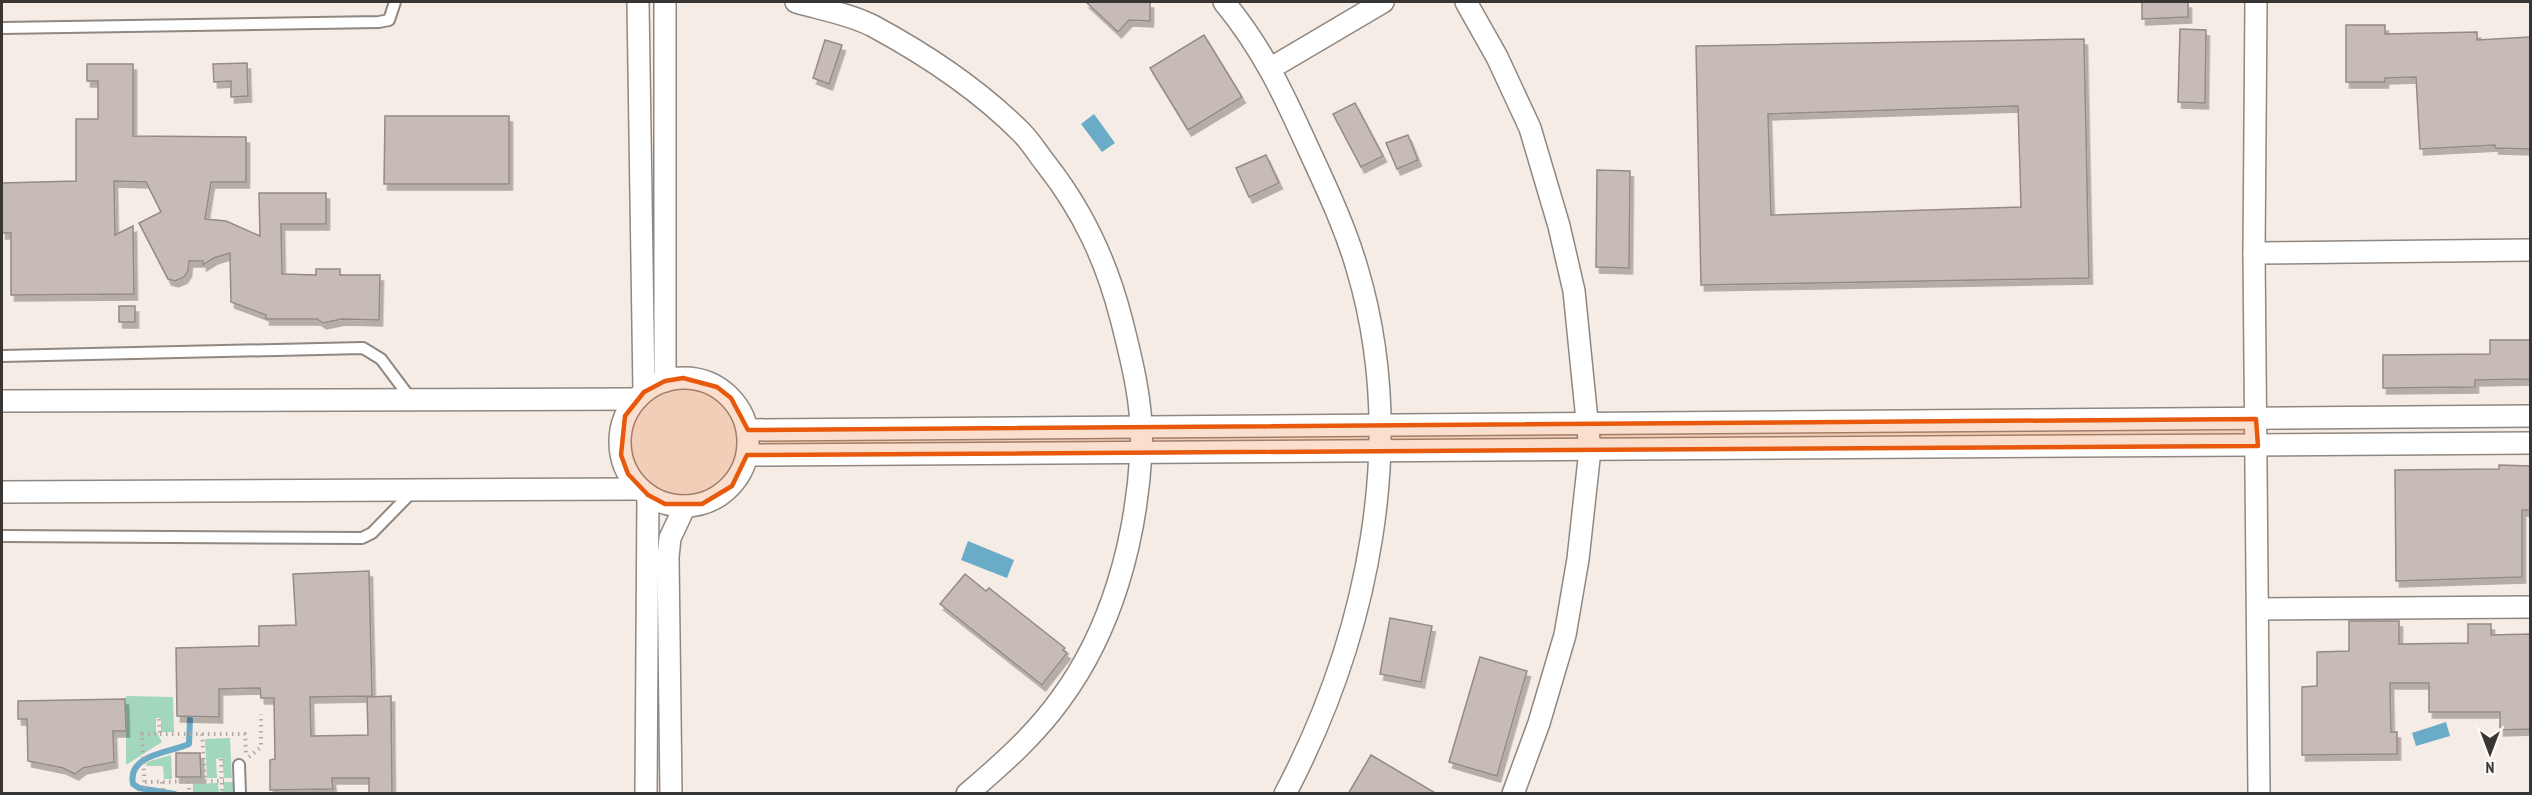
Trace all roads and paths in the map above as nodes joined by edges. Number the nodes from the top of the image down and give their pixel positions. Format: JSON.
{"nodes":[{"id":1,"x":395,"y":2,"type":"edge"},
{"id":2,"x":638,"y":2,"type":"edge"},
{"id":3,"x":665,"y":2,"type":"edge"},
{"id":4,"x":796,"y":2,"type":"edge"},
{"id":5,"x":1224,"y":2,"type":"edge"},
{"id":6,"x":1383,"y":2,"type":"edge"},
{"id":7,"x":1466,"y":2,"type":"edge"},
{"id":8,"x":2256,"y":2,"type":"edge"},
{"id":9,"x":2,"y":28,"type":"edge"},
{"id":10,"x":1271,"y":68,"type":"junction"},
{"id":11,"x":2530,"y":250,"type":"edge"},
{"id":12,"x":2254,"y":253,"type":"junction"},
{"id":13,"x":2,"y":356,"type":"edge"},
{"id":14,"x":665,"y":381,"type":"junction"},
{"id":15,"x":640,"y":395,"type":"junction"},
{"id":16,"x":411,"y":399,"type":"junction"},
{"id":17,"x":2,"y":401,"type":"edge"},
{"id":18,"x":2530,"y":416,"type":"edge"},
{"id":19,"x":2256,"y":419,"type":"junction"},
{"id":20,"x":1970,"y":420,"type":"junction"},
{"id":21,"x":1832,"y":421,"type":"junction"},
{"id":22,"x":1587,"y":422,"type":"junction"},
{"id":23,"x":1381,"y":424,"type":"junction"},
{"id":24,"x":1141,"y":426,"type":"junction"},
{"id":25,"x":747,"y":430,"type":"junction"},
{"id":26,"x":2530,"y":443,"type":"edge"},
{"id":27,"x":2258,"y":446,"type":"junction"},
{"id":28,"x":1832,"y":447,"type":"junction"},
{"id":29,"x":1969,"y":447,"type":"junction"},
{"id":30,"x":1590,"y":450,"type":"junction"},
{"id":31,"x":1141,"y":453,"type":"junction"},
{"id":32,"x":1380,"y":453,"type":"junction"},
{"id":33,"x":747,"y":455,"type":"junction"},
{"id":34,"x":414,"y":490,"type":"junction"},
{"id":35,"x":2,"y":492,"type":"edge"},
{"id":36,"x":644,"y":492,"type":"junction"},
{"id":37,"x":685,"y":506,"type":"junction"},
{"id":38,"x":2,"y":536,"type":"edge"},
{"id":39,"x":2530,"y":607,"type":"edge"},
{"id":40,"x":2258,"y":609,"type":"junction"},
{"id":41,"x":261,"y":714,"type":"dead end"},
{"id":42,"x":159,"y":719,"type":"dead end"},
{"id":43,"x":160,"y":734,"type":"junction"},
{"id":44,"x":202,"y":734,"type":"junction"},
{"id":45,"x":245,"y":734,"type":"dead end"},
{"id":46,"x":220,"y":759,"type":"dead end"},
{"id":47,"x":243,"y":763,"type":"joint"},
{"id":48,"x":221,"y":781,"type":"junction"},
{"id":49,"x":240,"y":781,"type":"junction"},
{"id":50,"x":189,"y":782,"type":"junction"},
{"id":51,"x":205,"y":782,"type":"junction"},
{"id":52,"x":144,"y":783,"type":"junction"},
{"id":53,"x":162,"y":784,"type":"junction"},
{"id":54,"x":222,"y":791,"type":"dead end"},
{"id":55,"x":163,"y":793,"type":"edge"},
{"id":56,"x":145,"y":794,"type":"edge"},
{"id":57,"x":189,"y":794,"type":"edge"},
{"id":58,"x":240,"y":794,"type":"edge"},
{"id":59,"x":646,"y":794,"type":"edge"},
{"id":60,"x":670,"y":794,"type":"edge"},
{"id":61,"x":967,"y":794,"type":"edge"},
{"id":62,"x":1286,"y":794,"type":"edge"},
{"id":63,"x":1513,"y":794,"type":"edge"},
{"id":64,"x":2259,"y":794,"type":"edge"}],
"edges":[{"from":1,"to":9,"type":"lane"},
{"from":2,"to":15,"type":"street"},
{"from":3,"to":14,"type":"street"},
{"from":4,"to":24,"type":"street"},
{"from":5,"to":10,"type":"street"},
{"from":6,"to":10,"type":"street"},
{"from":7,"to":22,"type":"street"},
{"from":8,"to":12,"type":"street"},
{"from":10,"to":23,"type":"street"},
{"from":11,"to":12,"type":"street"},
{"from":12,"to":19,"type":"street"},
{"from":13,"to":16,"type":"lane"},
{"from":14,"to":15,"type":"street"},
{"from":14,"to":25,"type":"street"},
{"from":15,"to":16,"type":"street"},
{"from":15,"to":36,"type":"street"},
{"from":16,"to":17,"type":"street"},
{"from":18,"to":19,"type":"street"},
{"from":19,"to":20,"type":"street"},
{"from":19,"to":27,"type":"street"},
{"from":20,"to":21,"type":"street"},
{"from":20,"to":29,"type":"street"},
{"from":21,"to":22,"type":"street"},
{"from":21,"to":28,"type":"street"},
{"from":22,"to":23,"type":"street"},
{"from":22,"to":30,"type":"street"},
{"from":23,"to":24,"type":"street"},
{"from":23,"to":32,"type":"street"},
{"from":24,"to":25,"type":"street"},
{"from":24,"to":31,"type":"street"},
{"from":25,"to":33,"type":"street"},
{"from":26,"to":27,"type":"street"},
{"from":27,"to":29,"type":"street"},
{"from":27,"to":40,"type":"street"},
{"from":28,"to":29,"type":"street"},
{"from":28,"to":30,"type":"street"},
{"from":30,"to":32,"type":"street"},
{"from":30,"to":63,"type":"street"},
{"from":31,"to":32,"type":"street"},
{"from":31,"to":33,"type":"street"},
{"from":31,"to":61,"type":"street"},
{"from":32,"to":62,"type":"street"},
{"from":33,"to":37,"type":"street"},
{"from":34,"to":35,"type":"street"},
{"from":34,"to":36,"type":"street"},
{"from":34,"to":38,"type":"lane"},
{"from":36,"to":37,"type":"street"},
{"from":36,"to":59,"type":"street"},
{"from":37,"to":60,"type":"street"},
{"from":39,"to":40,"type":"street"},
{"from":40,"to":64,"type":"street"},
{"from":41,"to":47,"type":"path"},
{"from":42,"to":43,"type":"path"},
{"from":43,"to":44,"type":"path"},
{"from":43,"to":52,"type":"path"},
{"from":44,"to":45,"type":"path"},
{"from":44,"to":51,"type":"path"},
{"from":46,"to":48,"type":"path"},
{"from":47,"to":49,"type":"lane"},
{"from":48,"to":49,"type":"path"},
{"from":48,"to":51,"type":"path"},
{"from":48,"to":54,"type":"path"},
{"from":49,"to":58,"type":"lane"},
{"from":50,"to":51,"type":"path"},
{"from":50,"to":53,"type":"path"},
{"from":50,"to":57,"type":"path"},
{"from":52,"to":53,"type":"path"},
{"from":52,"to":56,"type":"path"},
{"from":53,"to":55,"type":"path"}]}
